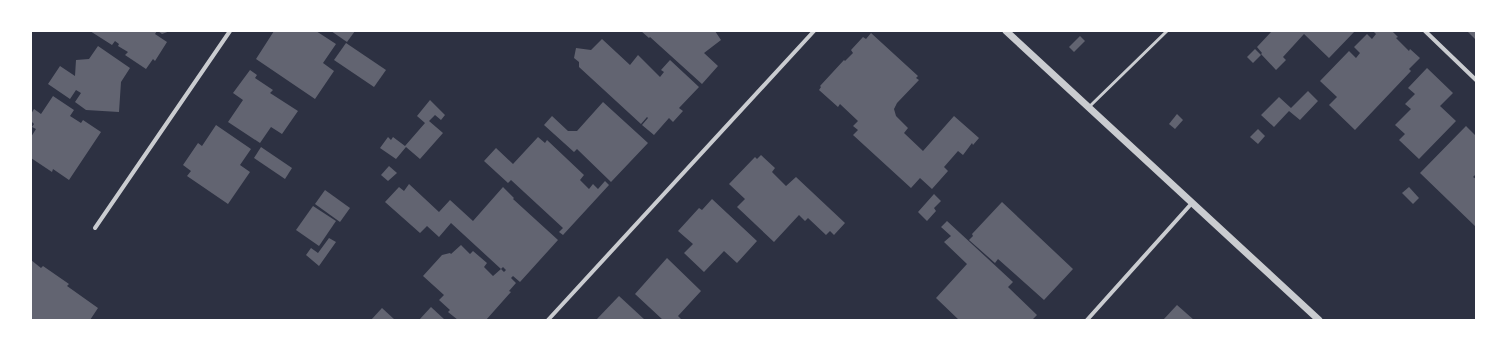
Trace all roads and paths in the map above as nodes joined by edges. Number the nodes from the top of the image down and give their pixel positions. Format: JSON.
{"nodes":[{"id":1,"x":230,"y":31,"type":"edge"},
{"id":2,"x":814,"y":31,"type":"edge"},
{"id":3,"x":1006,"y":31,"type":"edge"},
{"id":4,"x":1167,"y":31,"type":"edge"},
{"id":5,"x":1425,"y":31,"type":"edge"},
{"id":6,"x":1476,"y":80,"type":"edge"},
{"id":7,"x":1089,"y":107,"type":"junction"},
{"id":8,"x":1192,"y":202,"type":"junction"},
{"id":9,"x":95,"y":228,"type":"dead end"},
{"id":10,"x":548,"y":320,"type":"edge"},
{"id":11,"x":1086,"y":320,"type":"edge"},
{"id":12,"x":1319,"y":320,"type":"edge"}],
"edges":[{"from":1,"to":9,"type":"street"},
{"from":2,"to":10,"type":"street"},
{"from":3,"to":7,"type":"street"},
{"from":4,"to":7,"type":"lane"},
{"from":5,"to":6,"type":"street"},
{"from":7,"to":8,"type":"street"},
{"from":8,"to":11,"type":"street"},
{"from":8,"to":12,"type":"street"}]}
